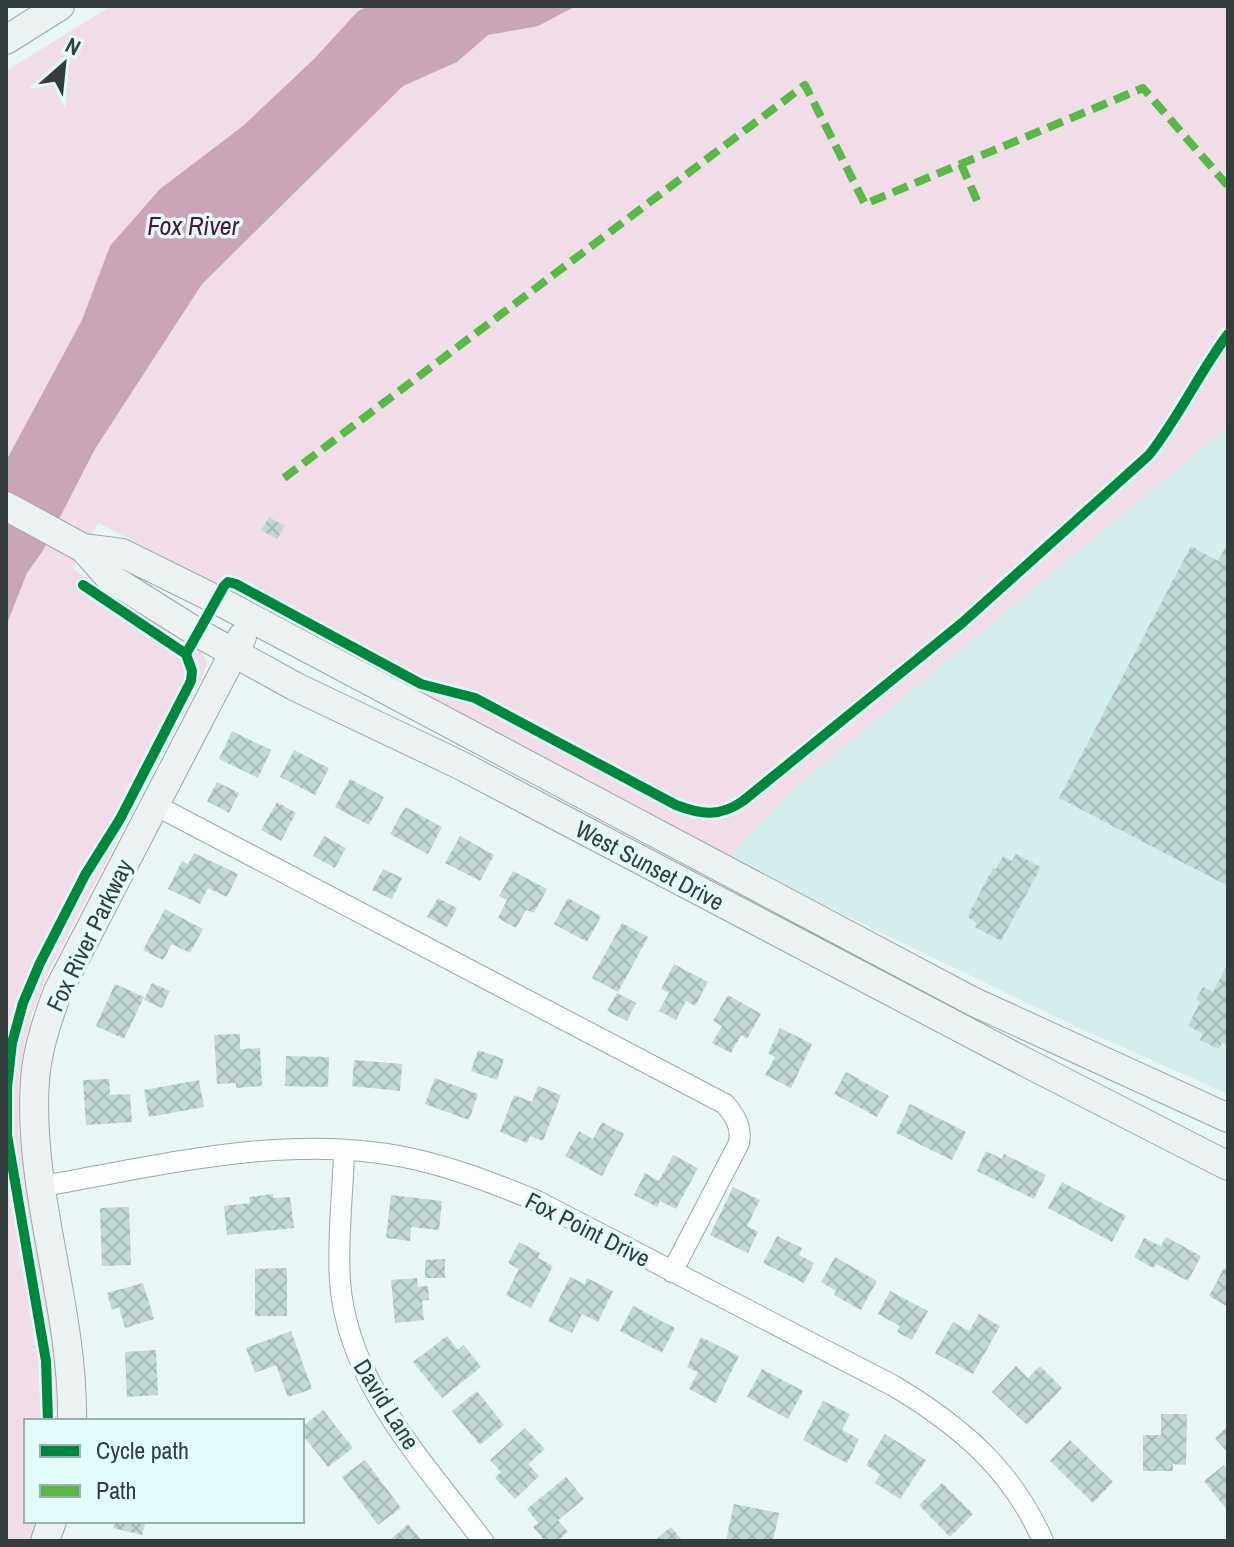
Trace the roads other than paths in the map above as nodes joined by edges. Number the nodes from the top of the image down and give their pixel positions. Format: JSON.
{"nodes":[{"id":1,"x":60,"y":6,"type":"edge"},
{"id":2,"x":6,"y":40,"type":"edge"},
{"id":3,"x":6,"y":506,"type":"edge"},
{"id":4,"x":83,"y":548,"type":"junction"},
{"id":5,"x":251,"y":619,"type":"junction"},
{"id":6,"x":234,"y":653,"type":"junction"},
{"id":7,"x":155,"y":805,"type":"junction"},
{"id":8,"x":1090,"y":1094,"type":"junction"},
{"id":9,"x":1228,"y":1118,"type":"edge"},
{"id":10,"x":1228,"y":1131,"type":"edge"},
{"id":11,"x":344,"y":1151,"type":"junction"},
{"id":12,"x":1223,"y":1155,"type":"edge"},
{"id":13,"x":42,"y":1186,"type":"junction"},
{"id":14,"x":672,"y":1272,"type":"junction"},
{"id":15,"x":72,"y":1419,"type":"edge"},
{"id":16,"x":483,"y":1541,"type":"edge"},
{"id":17,"x":1043,"y":1541,"type":"edge"}],
"edges":[{"from":1,"to":2,"type":"main road"},
{"from":3,"to":4,"type":"main road","name":"West Sunset Drive"},
{"from":4,"to":5,"type":"main road","name":"West Sunset Drive"},
{"from":4,"to":6,"type":"main road","name":"West Sunset Drive"},
{"from":5,"to":6,"type":"main road","name":"Fox River Parkway"},
{"from":5,"to":9,"type":"main road","name":"West Sunset Drive"},
{"from":6,"to":7,"type":"main road","name":"Fox River Parkway"},
{"from":6,"to":8,"type":"main road","name":"West Sunset Drive"},
{"from":7,"to":13,"type":"main road","name":"Fox River Parkway"},
{"from":7,"to":14,"type":"street"},
{"from":8,"to":10,"type":"main road"},
{"from":8,"to":12,"type":"main road","name":"West Sunset Drive"},
{"from":11,"to":13,"type":"street","name":"Fox Point Drive"},
{"from":11,"to":14,"type":"street","name":"Fox Point Drive"},
{"from":11,"to":16,"type":"street","name":"David Lane"},
{"from":13,"to":15,"type":"main road","name":"Fox River Parkway"},
{"from":14,"to":17,"type":"street","name":"Fox Point Drive"}]}
